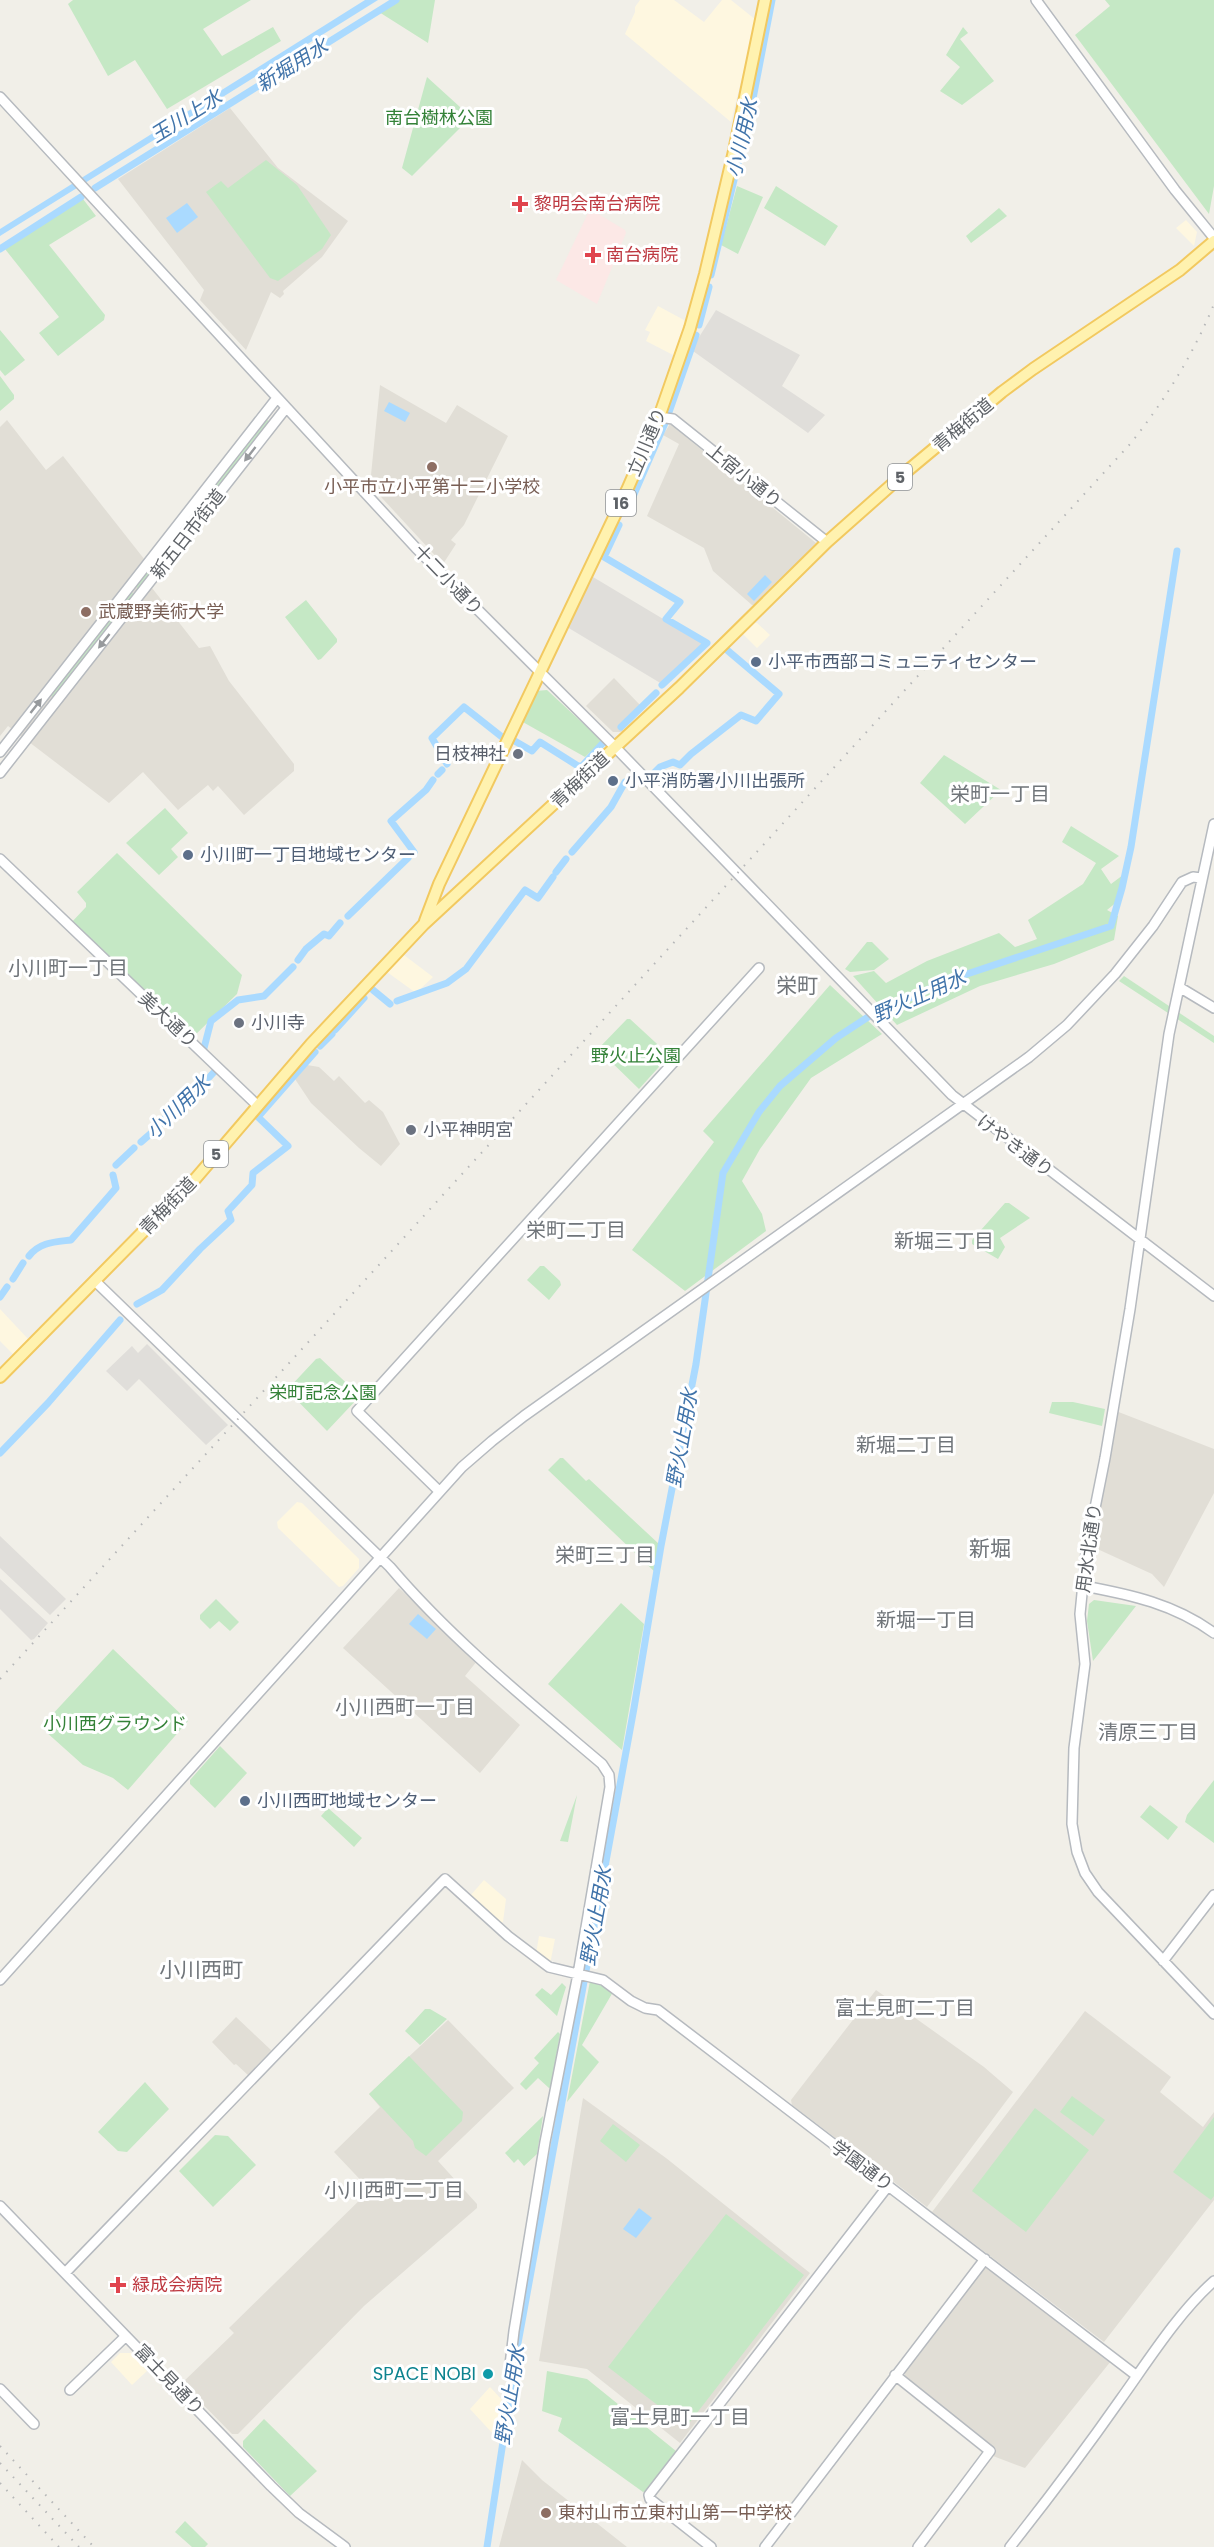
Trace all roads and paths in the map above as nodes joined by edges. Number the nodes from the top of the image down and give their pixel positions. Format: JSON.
{"nodes":[{"id":1,"x":765,"y":0,"type":"edge"},
{"id":2,"x":1036,"y":0,"type":"edge"},
{"id":3,"x":0,"y":97,"type":"edge"},
{"id":4,"x":1214,"y":239,"type":"edge"},
{"id":5,"x":278,"y":398,"type":"junction"},
{"id":6,"x":286,"y":408,"type":"junction"},
{"id":7,"x":659,"y":417,"type":"junction"},
{"id":8,"x":827,"y":542,"type":"junction"},
{"id":9,"x":132,"y":584,"type":"junction"},
{"id":10,"x":143,"y":591,"type":"junction"},
{"id":11,"x":540,"y":672,"type":"junction"},
{"id":12,"x":615,"y":747,"type":"junction"},
{"id":13,"x":0,"y":752,"type":"edge"},
{"id":14,"x":0,"y":773,"type":"edge"},
{"id":15,"x":1214,"y":824,"type":"edge"},
{"id":16,"x":0,"y":859,"type":"edge"},
{"id":17,"x":1201,"y":878,"type":"junction"},
{"id":18,"x":424,"y":924,"type":"junction"},
{"id":19,"x":759,"y":968,"type":"dead end"},
{"id":20,"x":1179,"y":987,"type":"junction"},
{"id":21,"x":1214,"y":1008,"type":"edge"},
{"id":22,"x":258,"y":1106,"type":"junction"},
{"id":23,"x":962,"y":1106,"type":"junction"},
{"id":24,"x":1140,"y":1241,"type":"junction"},
{"id":25,"x":95,"y":1281,"type":"junction"},
{"id":26,"x":1214,"y":1296,"type":"edge"},
{"id":27,"x":0,"y":1377,"type":"edge"},
{"id":28,"x":439,"y":1491,"type":"junction"},
{"id":29,"x":380,"y":1557,"type":"junction"},
{"id":30,"x":1084,"y":1586,"type":"junction"},
{"id":31,"x":1214,"y":1633,"type":"edge"},
{"id":32,"x":1214,"y":1895,"type":"edge"},
{"id":33,"x":1163,"y":1961,"type":"junction"},
{"id":34,"x":580,"y":1975,"type":"junction"},
{"id":35,"x":0,"y":1980,"type":"edge"},
{"id":36,"x":1214,"y":2014,"type":"edge"},
{"id":37,"x":888,"y":2186,"type":"junction"},
{"id":38,"x":0,"y":2206,"type":"edge"},
{"id":39,"x":985,"y":2259,"type":"junction"},
{"id":40,"x":65,"y":2273,"type":"junction"},
{"id":41,"x":1214,"y":2281,"type":"edge"},
{"id":42,"x":126,"y":2336,"type":"junction"},
{"id":43,"x":510,"y":2365,"type":"dead end"},
{"id":44,"x":895,"y":2375,"type":"junction"},
{"id":45,"x":1137,"y":2376,"type":"junction"},
{"id":46,"x":0,"y":2389,"type":"edge"},
{"id":47,"x":70,"y":2390,"type":"dead end"},
{"id":48,"x":34,"y":2424,"type":"dead end"},
{"id":49,"x":345,"y":2547,"type":"edge"},
{"id":50,"x":711,"y":2547,"type":"edge"},
{"id":51,"x":765,"y":2547,"type":"edge"},
{"id":52,"x":918,"y":2547,"type":"edge"},
{"id":53,"x":1010,"y":2547,"type":"edge"}],
"edges":[{"from":1,"to":7,"type":"main road","name":"立川通り","number":"16"},
{"from":2,"to":4,"type":"street"},
{"from":3,"to":5,"type":"street","name":"十二小通り"},
{"from":4,"to":8,"type":"main road","name":"青梅街道","number":"5"},
{"from":5,"to":6,"type":"street","name":"十二小通り"},
{"from":5,"to":9,"type":"street","name":"新五日市街道"},
{"from":6,"to":10,"type":"street","name":"新五日市街道","one_way":true},
{"from":6,"to":11,"type":"street","name":"十二小通り"},
{"from":7,"to":8,"type":"street","name":"上宿小通り"},
{"from":7,"to":11,"type":"main road","name":"立川通り","number":"16"},
{"from":8,"to":12,"type":"main road","name":"青梅街道","number":"5"},
{"from":9,"to":10,"type":"street"},
{"from":13,"to":9,"type":"street","name":"新五日市街道","one_way":true},
{"from":10,"to":14,"type":"street","name":"新五日市街道","one_way":true},
{"from":11,"to":12,"type":"street","name":"十二小通り"},
{"from":11,"to":18,"type":"main road","name":"立川通り","number":"16"},
{"from":12,"to":18,"type":"main road","name":"青梅街道","number":"5"},
{"from":12,"to":23,"type":"street","name":"けやき通り"},
{"from":15,"to":17,"type":"street","name":"用水北通り"},
{"from":16,"to":22,"type":"street","name":"美大通り"},
{"from":17,"to":20,"type":"street","name":"用水北通り"},
{"from":17,"to":23,"type":"street"},
{"from":18,"to":22,"type":"main road","name":"青梅街道","number":"5"},
{"from":19,"to":28,"type":"street"},
{"from":20,"to":21,"type":"street"},
{"from":20,"to":24,"type":"street","name":"用水北通り"},
{"from":22,"to":25,"type":"main road","name":"青梅街道","number":"5"},
{"from":23,"to":24,"type":"street","name":"けやき通り"},
{"from":23,"to":28,"type":"street"},
{"from":24,"to":26,"type":"street","name":"けやき通り"},
{"from":24,"to":30,"type":"street","name":"用水北通り"},
{"from":25,"to":27,"type":"main road","name":"青梅街道","number":"5"},
{"from":25,"to":29,"type":"street"},
{"from":28,"to":29,"type":"street"},
{"from":29,"to":34,"type":"street"},
{"from":29,"to":35,"type":"street"},
{"from":30,"to":31,"type":"street"},
{"from":30,"to":33,"type":"street","name":"用水北通り"},
{"from":32,"to":33,"type":"street"},
{"from":33,"to":36,"type":"street","name":"用水北通り"},
{"from":34,"to":37,"type":"street","name":"学園通り"},
{"from":34,"to":40,"type":"street","name":"学園通り"},
{"from":34,"to":43,"type":"street"},
{"from":37,"to":39,"type":"street","name":"学園通り"},
{"from":37,"to":50,"type":"street"},
{"from":38,"to":40,"type":"street","name":"富士見通り"},
{"from":39,"to":44,"type":"street"},
{"from":39,"to":45,"type":"street","name":"学園通り"},
{"from":40,"to":42,"type":"street","name":"富士見通り"},
{"from":41,"to":45,"type":"street"},
{"from":42,"to":47,"type":"street"},
{"from":42,"to":49,"type":"street","name":"富士見通り"},
{"from":44,"to":51,"type":"street"},
{"from":44,"to":52,"type":"street"},
{"from":45,"to":53,"type":"street"},
{"from":46,"to":48,"type":"street"}]}
